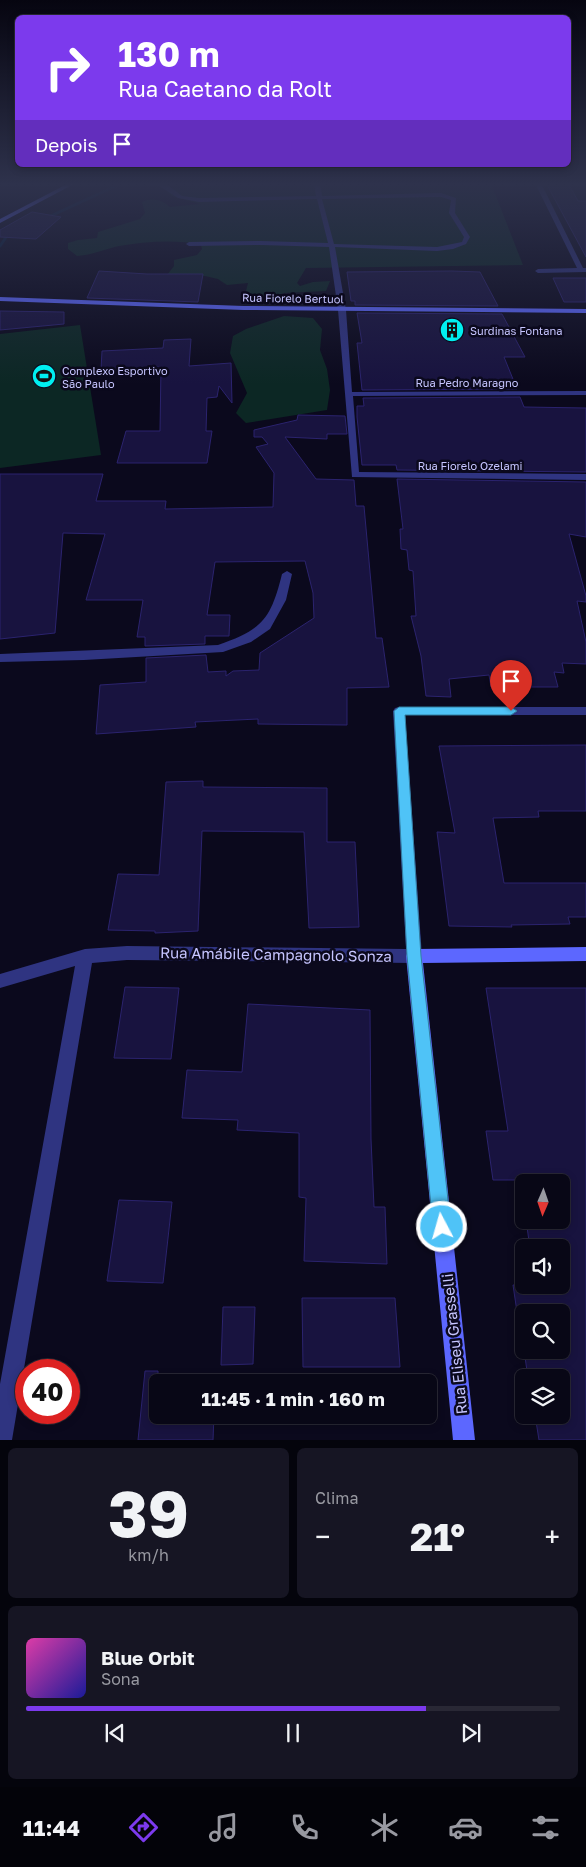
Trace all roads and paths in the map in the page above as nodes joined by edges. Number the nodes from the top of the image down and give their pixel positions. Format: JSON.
{"nodes":[{"id":1,"x":333,"y":250,"type":"edge"},
{"id":2,"x":574,"y":250,"type":"edge"},
{"id":3,"x":584,"y":270,"type":"edge"},
{"id":4,"x":538,"y":271,"type":"dead end"},
{"id":5,"x":0,"y":299,"type":"edge"},
{"id":6,"x":342,"y":310,"type":"junction"},
{"id":7,"x":586,"y":311,"type":"edge"},
{"id":8,"x":348,"y":394,"type":"junction"},
{"id":9,"x":586,"y":394,"type":"edge"},
{"id":10,"x":586,"y":477,"type":"edge"},
{"id":11,"x":287,"y":574,"type":"dead end"},
{"id":12,"x":0,"y":658,"type":"edge"},
{"id":13,"x":586,"y":712,"type":"edge"},
{"id":14,"x":586,"y":954,"type":"edge"},
{"id":15,"x":85,"y":956,"type":"junction"},
{"id":16,"x":414,"y":956,"type":"junction"},
{"id":17,"x":0,"y":981,"type":"edge"},
{"id":18,"x":1,"y":1440,"type":"edge"},
{"id":19,"x":464,"y":1440,"type":"edge"}],
"edges":[{"from":1,"to":6,"type":"street"},
{"from":2,"to":3,"type":"street"},
{"from":3,"to":4,"type":"street"},
{"from":5,"to":6,"type":"main road","name":"Rua Fiorelo Bertuol"},
{"from":6,"to":7,"type":"main road","name":"Rua Fiorelo Bertuol"},
{"from":6,"to":8,"type":"street"},
{"from":8,"to":9,"type":"street","name":"Rua Pedro Maragno"},
{"from":8,"to":10,"type":"street","name":"Rua Fiorelo Ozelami"},
{"from":11,"to":12,"type":"street"},
{"from":13,"to":16,"type":"street","name":"Rua Eliseu Grasselli"},
{"from":14,"to":16,"type":"main road","name":"Rua Amábile Campagnolo Sonza"},
{"from":15,"to":16,"type":"street","name":"Rua Amábile Campagnolo Sonza"},
{"from":15,"to":17,"type":"street","name":"Rua Amábile Campagnolo Sonza"},
{"from":15,"to":18,"type":"street"},
{"from":16,"to":19,"type":"main road","name":"Rua Eliseu Grasselli"}]}
